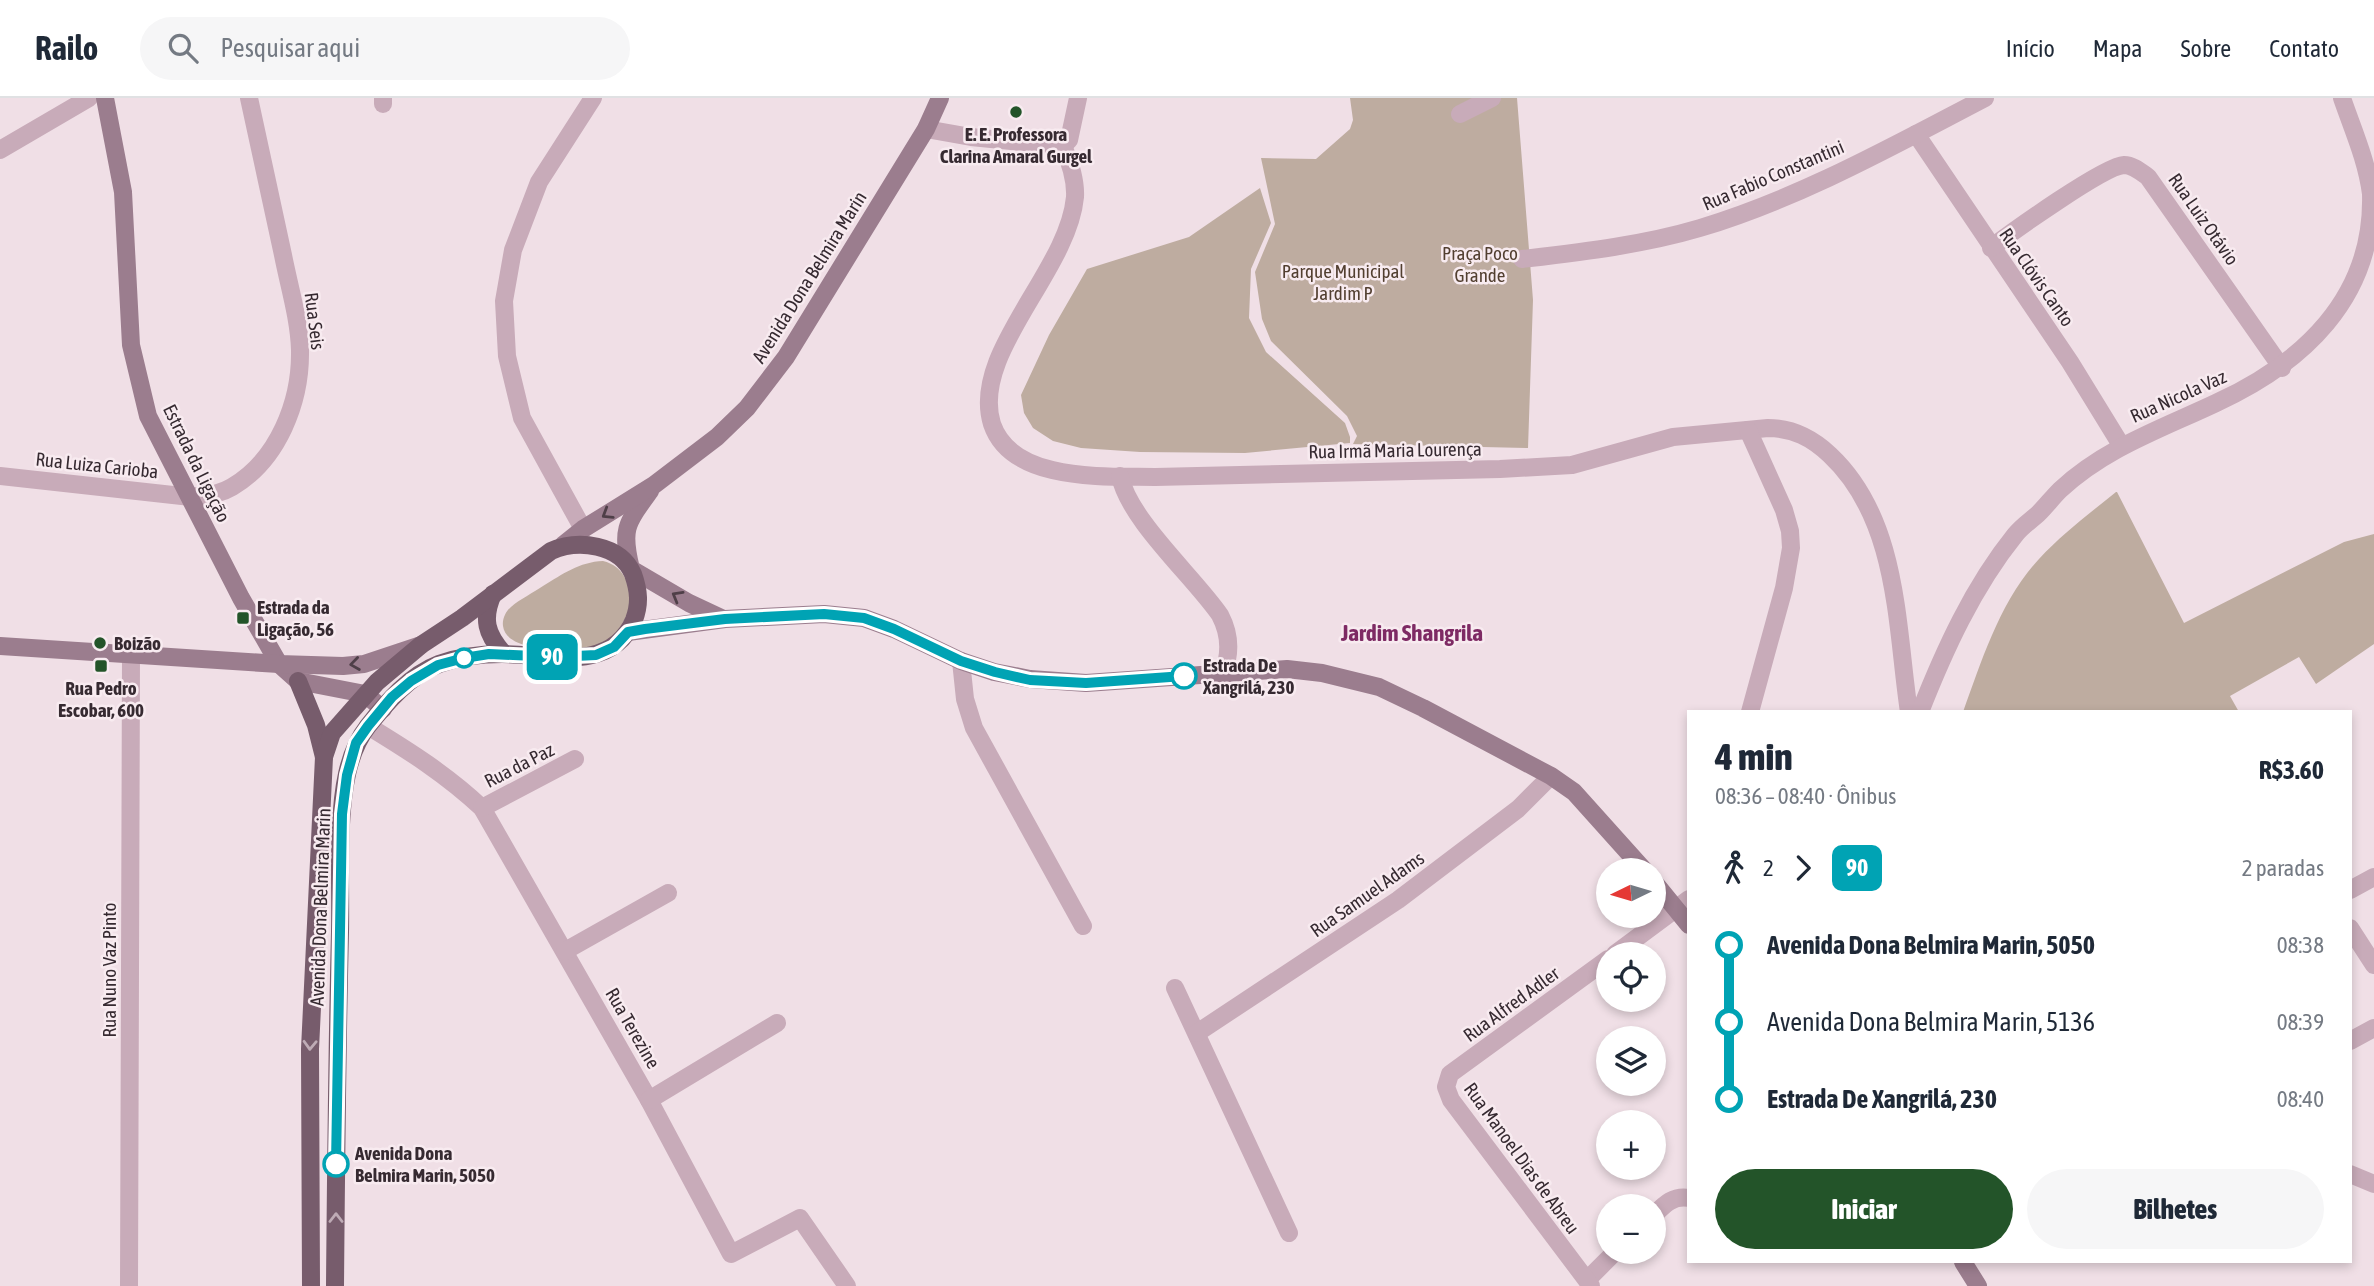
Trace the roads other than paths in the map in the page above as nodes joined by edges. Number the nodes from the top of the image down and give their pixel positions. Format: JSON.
{"nodes":[{"id":1,"x":89,"y":98,"type":"edge"},
{"id":2,"x":106,"y":98,"type":"edge"},
{"id":3,"x":249,"y":98,"type":"edge"},
{"id":4,"x":593,"y":98,"type":"edge"},
{"id":5,"x":940,"y":98,"type":"edge"},
{"id":6,"x":1078,"y":98,"type":"edge"},
{"id":7,"x":1492,"y":98,"type":"edge"},
{"id":8,"x":1985,"y":98,"type":"edge"},
{"id":9,"x":2342,"y":98,"type":"edge"},
{"id":10,"x":1460,"y":114,"type":"dead end"},
{"id":11,"x":926,"y":129,"type":"junction"},
{"id":12,"x":1916,"y":134,"type":"junction"},
{"id":13,"x":1063,"y":146,"type":"junction"},
{"id":14,"x":0,"y":150,"type":"edge"},
{"id":15,"x":1991,"y":248,"type":"junction"},
{"id":16,"x":1522,"y":259,"type":"dead end"},
{"id":17,"x":2282,"y":368,"type":"junction"},
{"id":18,"x":1748,"y":430,"type":"junction"},
{"id":19,"x":2121,"y":445,"type":"junction"},
{"id":20,"x":0,"y":476,"type":"edge"},
{"id":21,"x":1120,"y":476,"type":"junction"},
{"id":22,"x":654,"y":485,"type":"junction"},
{"id":23,"x":191,"y":497,"type":"junction"},
{"id":24,"x":583,"y":529,"type":"junction"},
{"id":25,"x":563,"y":545,"type":"junction"},
{"id":26,"x":631,"y":569,"type":"junction"},
{"id":27,"x":492,"y":594,"type":"junction"},
{"id":28,"x":725,"y":619,"type":"junction"},
{"id":29,"x":628,"y":632,"type":"junction"},
{"id":30,"x":421,"y":645,"type":"junction"},
{"id":31,"x":0,"y":646,"type":"edge"},
{"id":32,"x":505,"y":654,"type":"junction"},
{"id":33,"x":131,"y":655,"type":"junction"},
{"id":34,"x":961,"y":661,"type":"junction"},
{"id":35,"x":279,"y":664,"type":"junction"},
{"id":36,"x":1223,"y":673,"type":"junction"},
{"id":37,"x":299,"y":681,"type":"junction"},
{"id":38,"x":365,"y":694,"type":"junction"},
{"id":39,"x":383,"y":709,"type":"junction"},
{"id":40,"x":1752,"y":710,"type":"edge"},
{"id":41,"x":1909,"y":710,"type":"edge"},
{"id":42,"x":1921,"y":710,"type":"edge"},
{"id":43,"x":368,"y":726,"type":"junction"},
{"id":44,"x":324,"y":757,"type":"junction"},
{"id":45,"x":575,"y":759,"type":"dead end"},
{"id":46,"x":1551,"y":776,"type":"junction"},
{"id":47,"x":482,"y":808,"type":"junction"},
{"id":48,"x":1633,"y":858,"type":"edge"},
{"id":49,"x":2374,"y":877,"type":"edge"},
{"id":50,"x":2352,"y":889,"type":"edge"},
{"id":51,"x":1666,"y":891,"type":"edge"},
{"id":52,"x":668,"y":893,"type":"dead end"},
{"id":53,"x":1682,"y":904,"type":"edge"},
{"id":54,"x":1083,"y":926,"type":"dead end"},
{"id":55,"x":2352,"y":931,"type":"edge"},
{"id":56,"x":1631,"y":942,"type":"edge"},
{"id":57,"x":565,"y":951,"type":"junction"},
{"id":58,"x":2374,"y":965,"type":"edge"},
{"id":59,"x":1596,"y":967,"type":"edge"},
{"id":60,"x":1175,"y":988,"type":"dead end"},
{"id":61,"x":778,"y":1023,"type":"dead end"},
{"id":62,"x":2374,"y":1028,"type":"edge"},
{"id":63,"x":1197,"y":1032,"type":"junction"},
{"id":64,"x":2352,"y":1040,"type":"edge"},
{"id":65,"x":1446,"y":1087,"type":"joint"},
{"id":66,"x":649,"y":1100,"type":"junction"},
{"id":67,"x":2352,"y":1175,"type":"edge"},
{"id":68,"x":2374,"y":1184,"type":"edge"},
{"id":69,"x":1687,"y":1198,"type":"edge"},
{"id":70,"x":1666,"y":1204,"type":"edge"},
{"id":71,"x":1289,"y":1233,"type":"dead end"},
{"id":72,"x":1964,"y":1263,"type":"edge"},
{"id":73,"x":1605,"y":1264,"type":"edge"},
{"id":74,"x":1589,"y":1283,"type":"edge"},
{"id":75,"x":129,"y":1286,"type":"edge"},
{"id":76,"x":311,"y":1286,"type":"edge"},
{"id":77,"x":335,"y":1286,"type":"edge"},
{"id":78,"x":847,"y":1286,"type":"edge"},
{"id":79,"x":1978,"y":1286,"type":"edge"}],
"edges":[{"from":1,"to":14,"type":"street"},
{"from":2,"to":23,"type":"main road","name":"Estrada da Ligação"},
{"from":3,"to":23,"type":"street","name":"Rua Seis"},
{"from":4,"to":24,"type":"street"},
{"from":5,"to":11,"type":"main road","name":"Avenida Dona Belmira Marin"},
{"from":6,"to":13,"type":"street"},
{"from":7,"to":10,"type":"street"},
{"from":8,"to":12,"type":"street","name":"Rua Fabio Constantini"},
{"from":9,"to":17,"type":"street","name":"Rua Nicola Vaz"},
{"from":11,"to":13,"type":"street"},
{"from":11,"to":22,"type":"main road","name":"Avenida Dona Belmira Marin"},
{"from":12,"to":15,"type":"street","name":"Rua Clóvis Canto"},
{"from":12,"to":16,"type":"street","name":"Rua Fabio Constantini"},
{"from":13,"to":21,"type":"street","name":"Rua Irmã Maria Lourença"},
{"from":15,"to":17,"type":"street","name":"Rua Luiz Otávio"},
{"from":15,"to":19,"type":"street","name":"Rua Clóvis Canto"},
{"from":17,"to":19,"type":"street","name":"Rua Nicola Vaz"},
{"from":18,"to":21,"type":"street","name":"Rua Irmã Maria Lourença"},
{"from":18,"to":40,"type":"street"},
{"from":18,"to":41,"type":"street","name":"Rua Irmã Maria Lourença"},
{"from":19,"to":42,"type":"street","name":"Rua Nicola Vaz"},
{"from":20,"to":23,"type":"street","name":"Rua Luiza Carioba"},
{"from":21,"to":36,"type":"street"},
{"from":22,"to":24,"type":"main road","name":"Avenida Dona Belmira Marin","one_way":true},
{"from":22,"to":26,"type":"main road","name":"Avenida Dona Belmira Marin"},
{"from":23,"to":35,"type":"main road","name":"Estrada da Ligação"},
{"from":24,"to":25,"type":"main road","name":"Avenida Dona Belmira Marin"},
{"from":25,"to":26,"type":"main road"},
{"from":25,"to":27,"type":"main road","name":"Avenida Dona Belmira Marin"},
{"from":28,"to":26,"type":"main road","one_way":true},
{"from":26,"to":29,"type":"main road","name":"Avenida Dona Belmira Marin"},
{"from":27,"to":30,"type":"main road","name":"Avenida Dona Belmira Marin"},
{"from":27,"to":32,"type":"main road"},
{"from":28,"to":29,"type":"main road"},
{"from":28,"to":34,"type":"main road"},
{"from":29,"to":32,"type":"main road","name":"Avenida Dona Belmira Marin"},
{"from":30,"to":35,"type":"main road","one_way":true},
{"from":30,"to":38,"type":"main road","name":"Avenida Dona Belmira Marin"},
{"from":31,"to":33,"type":"main road"},
{"from":32,"to":39,"type":"main road","name":"Avenida Dona Belmira Marin"},
{"from":33,"to":35,"type":"main road"},
{"from":33,"to":75,"type":"street","name":"Rua Nuno Vaz Pinto"},
{"from":34,"to":36,"type":"main road"},
{"from":34,"to":54,"type":"street"},
{"from":35,"to":37,"type":"main road"},
{"from":36,"to":46,"type":"main road"},
{"from":37,"to":38,"type":"main road"},
{"from":37,"to":44,"type":"main road"},
{"from":38,"to":39,"type":"main road"},
{"from":38,"to":44,"type":"main road","name":"Avenida Dona Belmira Marin"},
{"from":39,"to":43,"type":"main road","name":"Avenida Dona Belmira Marin"},
{"from":43,"to":47,"type":"street","name":"Rua Terezine"},
{"from":77,"to":43,"type":"main road","name":"Avenida Dona Belmira Marin","one_way":true},
{"from":44,"to":76,"type":"main road","name":"Avenida Dona Belmira Marin","one_way":true},
{"from":45,"to":47,"type":"street","name":"Rua da Paz"},
{"from":46,"to":48,"type":"main road"},
{"from":46,"to":63,"type":"street","name":"Rua Samuel Adams"},
{"from":47,"to":57,"type":"street","name":"Rua Terezine"},
{"from":49,"to":50,"type":"street"},
{"from":51,"to":53,"type":"main road"},
{"from":52,"to":57,"type":"street"},
{"from":53,"to":56,"type":"street"},
{"from":55,"to":58,"type":"street"},
{"from":57,"to":66,"type":"street","name":"Rua Terezine"},
{"from":59,"to":65,"type":"street","name":"Rua Alfred Adler"},
{"from":60,"to":63,"type":"street"},
{"from":61,"to":66,"type":"street"},
{"from":62,"to":64,"type":"street"},
{"from":63,"to":71,"type":"street"},
{"from":65,"to":74,"type":"street","name":"Rua Manoel Dias de Abreu"},
{"from":66,"to":78,"type":"street","name":"Rua Terezine"},
{"from":67,"to":68,"type":"street"},
{"from":69,"to":70,"type":"street"},
{"from":72,"to":79,"type":"main road"},
{"from":73,"to":74,"type":"street"}]}
